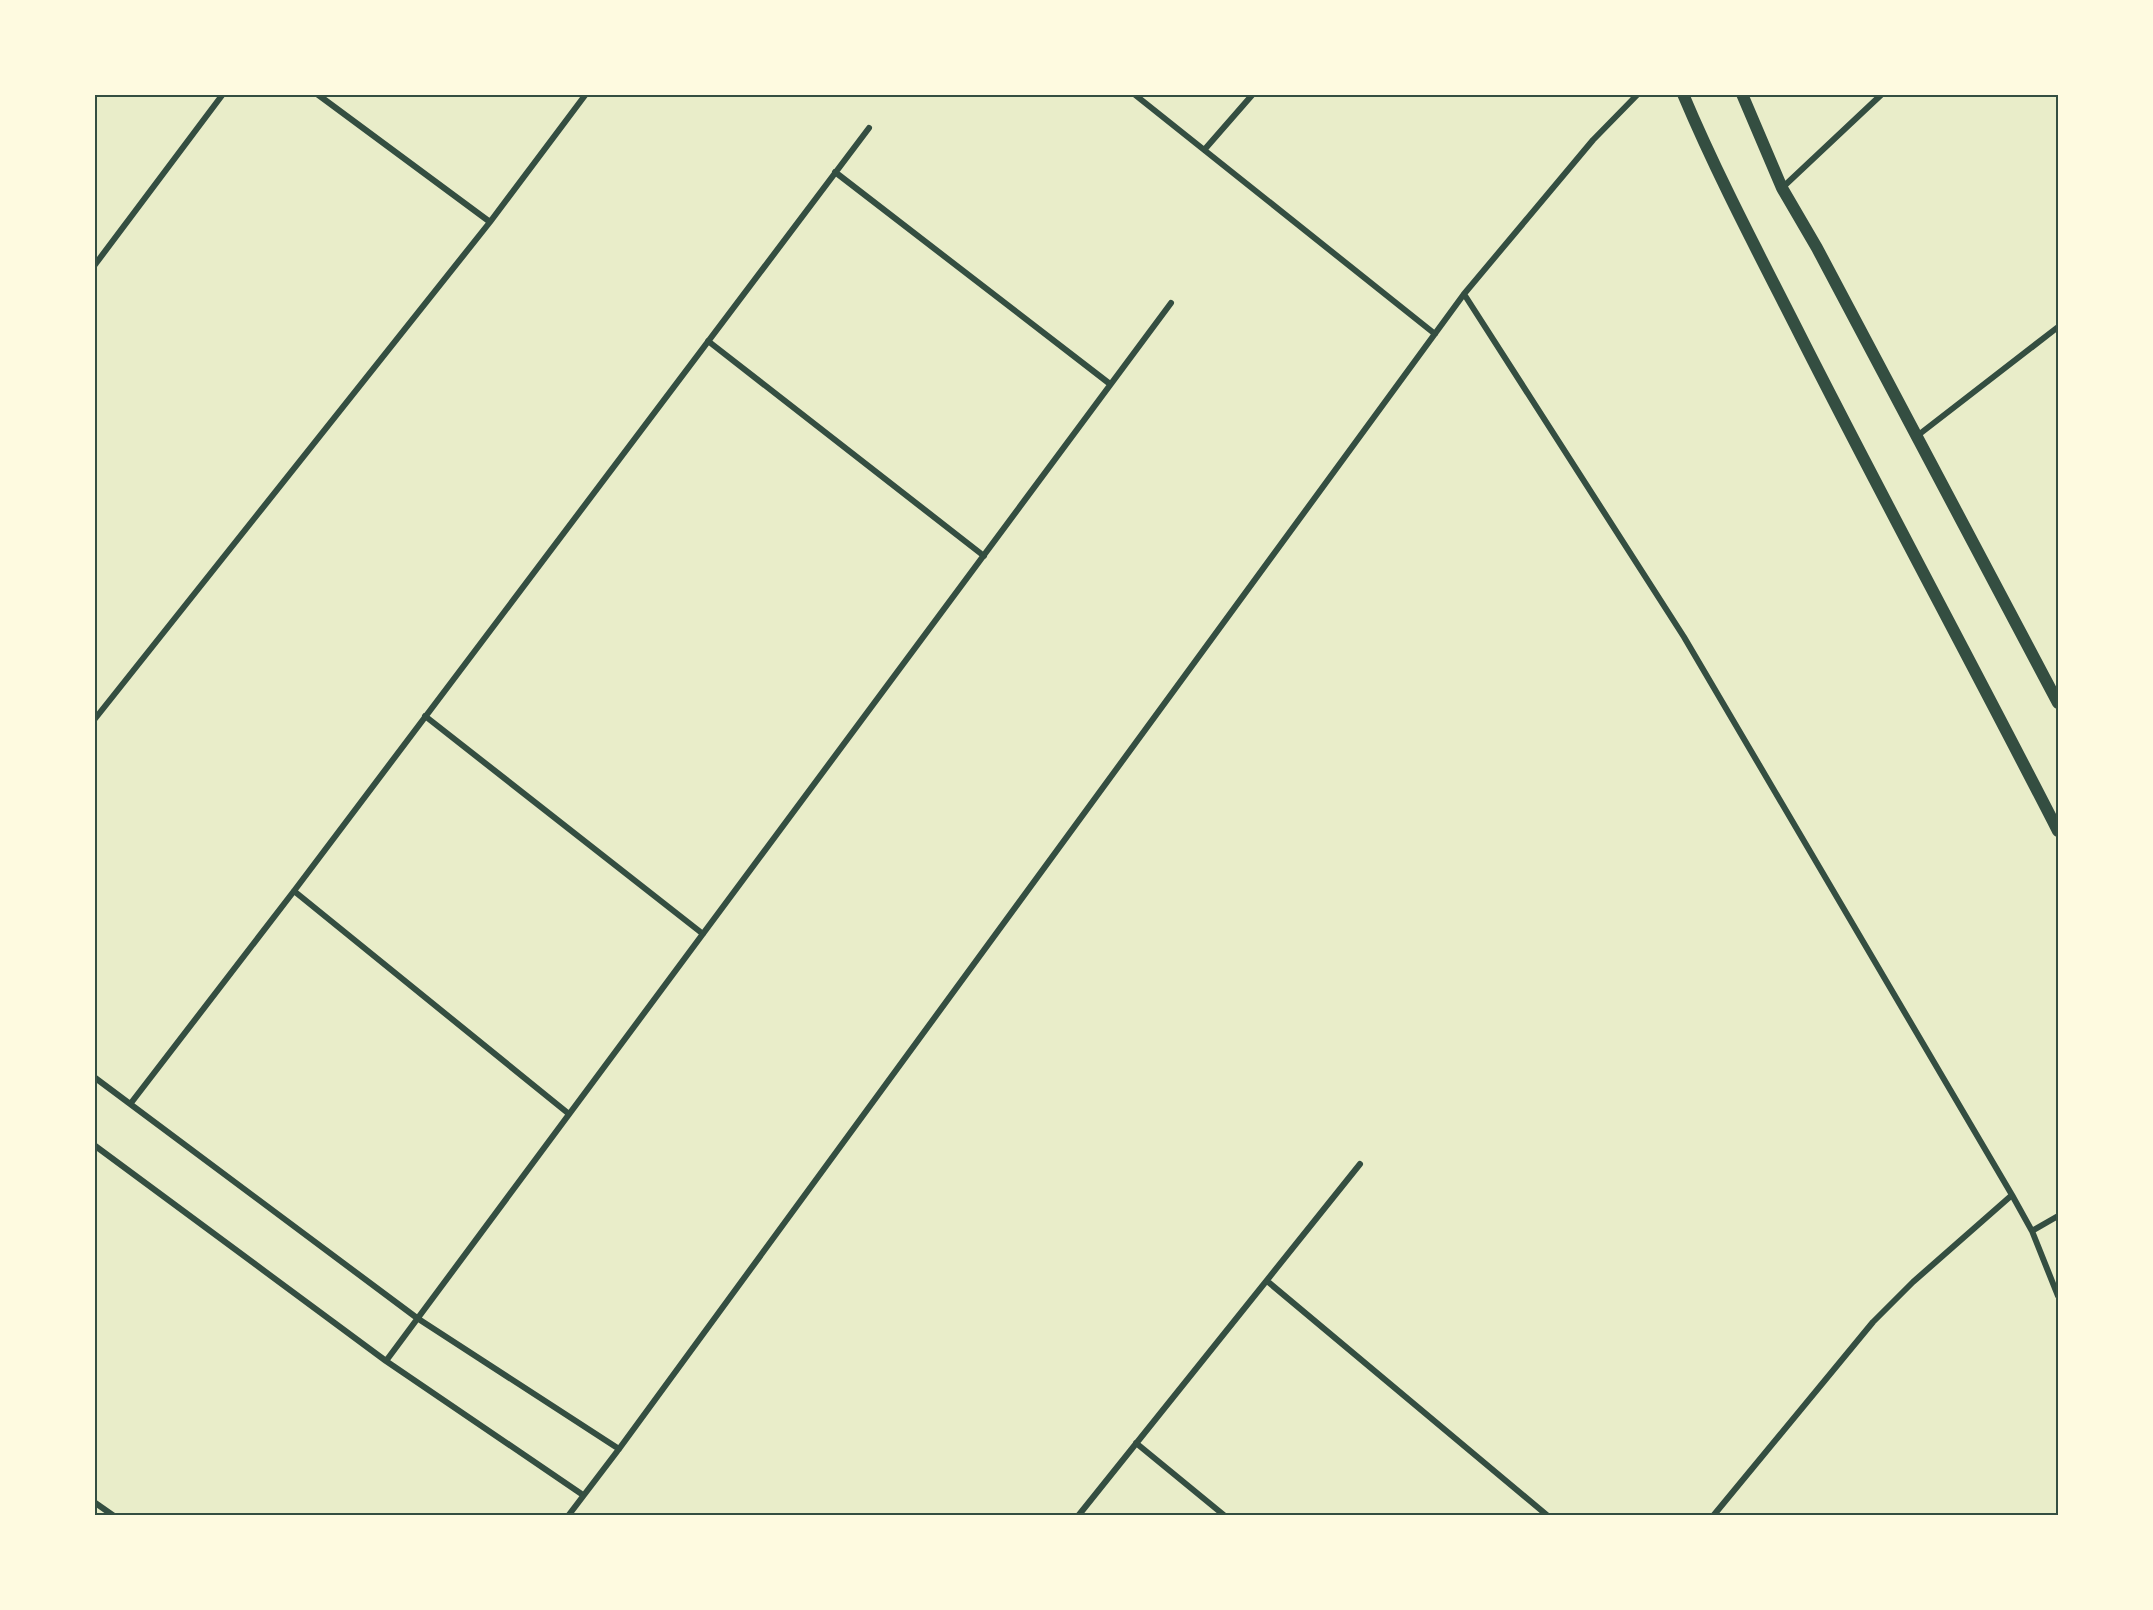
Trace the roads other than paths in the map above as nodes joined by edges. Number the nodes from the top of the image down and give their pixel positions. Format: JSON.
{"nodes":[{"id":1,"x":223,"y":94,"type":"edge"},
{"id":2,"x":317,"y":94,"type":"edge"},
{"id":3,"x":586,"y":94,"type":"edge"},
{"id":4,"x":1134,"y":94,"type":"edge"},
{"id":5,"x":1253,"y":94,"type":"edge"},
{"id":6,"x":1638,"y":94,"type":"edge"},
{"id":7,"x":1683,"y":94,"type":"edge"},
{"id":8,"x":1742,"y":94,"type":"edge"},
{"id":9,"x":1882,"y":94,"type":"edge"},
{"id":10,"x":869,"y":128,"type":"dead end"},
{"id":11,"x":1205,"y":149,"type":"junction"},
{"id":12,"x":834,"y":172,"type":"junction"},
{"id":13,"x":1782,"y":188,"type":"junction"},
{"id":14,"x":490,"y":222,"type":"junction"},
{"id":15,"x":94,"y":266,"type":"edge"},
{"id":16,"x":1464,"y":294,"type":"junction"},
{"id":17,"x":1171,"y":303,"type":"dead end"},
{"id":18,"x":2058,"y":327,"type":"edge"},
{"id":19,"x":1435,"y":334,"type":"junction"},
{"id":20,"x":708,"y":341,"type":"junction"},
{"id":21,"x":1110,"y":384,"type":"junction"},
{"id":22,"x":1917,"y":436,"type":"junction"},
{"id":23,"x":984,"y":556,"type":"junction"},
{"id":24,"x":2058,"y":703,"type":"edge"},
{"id":25,"x":425,"y":716,"type":"junction"},
{"id":26,"x":95,"y":717,"type":"edge"},
{"id":27,"x":2058,"y":831,"type":"edge"},
{"id":28,"x":294,"y":891,"type":"junction"},
{"id":29,"x":703,"y":934,"type":"junction"},
{"id":30,"x":94,"y":1077,"type":"edge"},
{"id":31,"x":131,"y":1103,"type":"junction"},
{"id":32,"x":569,"y":1114,"type":"junction"},
{"id":33,"x":94,"y":1145,"type":"edge"},
{"id":34,"x":1360,"y":1164,"type":"dead end"},
{"id":35,"x":2012,"y":1195,"type":"junction"},
{"id":36,"x":2058,"y":1216,"type":"edge"},
{"id":37,"x":2032,"y":1231,"type":"junction"},
{"id":38,"x":1267,"y":1281,"type":"junction"},
{"id":39,"x":2058,"y":1296,"type":"edge"},
{"id":40,"x":417,"y":1317,"type":"junction"},
{"id":41,"x":386,"y":1361,"type":"junction"},
{"id":42,"x":1136,"y":1443,"type":"junction"},
{"id":43,"x":619,"y":1449,"type":"junction"},
{"id":44,"x":583,"y":1495,"type":"junction"},
{"id":45,"x":94,"y":1502,"type":"edge"},
{"id":46,"x":114,"y":1515,"type":"edge"},
{"id":47,"x":568,"y":1515,"type":"edge"},
{"id":48,"x":1078,"y":1515,"type":"edge"},
{"id":49,"x":1225,"y":1515,"type":"edge"},
{"id":50,"x":1548,"y":1515,"type":"edge"},
{"id":51,"x":1713,"y":1515,"type":"edge"}],
"edges":[{"from":1,"to":15,"type":"street"},
{"from":2,"to":14,"type":"street"},
{"from":3,"to":14,"type":"street"},
{"from":4,"to":11,"type":"street"},
{"from":5,"to":11,"type":"street"},
{"from":6,"to":16,"type":"street"},
{"from":7,"to":27,"type":"main road"},
{"from":8,"to":13,"type":"main road"},
{"from":9,"to":13,"type":"street"},
{"from":10,"to":12,"type":"street"},
{"from":11,"to":19,"type":"street"},
{"from":12,"to":20,"type":"street"},
{"from":12,"to":21,"type":"street"},
{"from":13,"to":22,"type":"main road"},
{"from":14,"to":26,"type":"street"},
{"from":16,"to":19,"type":"street"},
{"from":16,"to":35,"type":"street"},
{"from":17,"to":21,"type":"street"},
{"from":18,"to":22,"type":"street"},
{"from":19,"to":43,"type":"street"},
{"from":20,"to":23,"type":"street"},
{"from":20,"to":25,"type":"street"},
{"from":21,"to":23,"type":"street"},
{"from":22,"to":24,"type":"main road"},
{"from":23,"to":29,"type":"street"},
{"from":25,"to":28,"type":"street"},
{"from":25,"to":29,"type":"street"},
{"from":28,"to":31,"type":"street"},
{"from":28,"to":32,"type":"street"},
{"from":29,"to":32,"type":"street"},
{"from":30,"to":31,"type":"street"},
{"from":31,"to":40,"type":"street"},
{"from":32,"to":40,"type":"street"},
{"from":33,"to":41,"type":"street"},
{"from":34,"to":38,"type":"street"},
{"from":35,"to":37,"type":"street"},
{"from":35,"to":51,"type":"street"},
{"from":36,"to":37,"type":"street"},
{"from":37,"to":39,"type":"street"},
{"from":38,"to":42,"type":"street"},
{"from":38,"to":50,"type":"street"},
{"from":40,"to":41,"type":"street"},
{"from":40,"to":43,"type":"street"},
{"from":41,"to":44,"type":"street"},
{"from":42,"to":48,"type":"street"},
{"from":42,"to":49,"type":"street"},
{"from":43,"to":44,"type":"street"},
{"from":44,"to":47,"type":"street"},
{"from":45,"to":46,"type":"street"}]}
